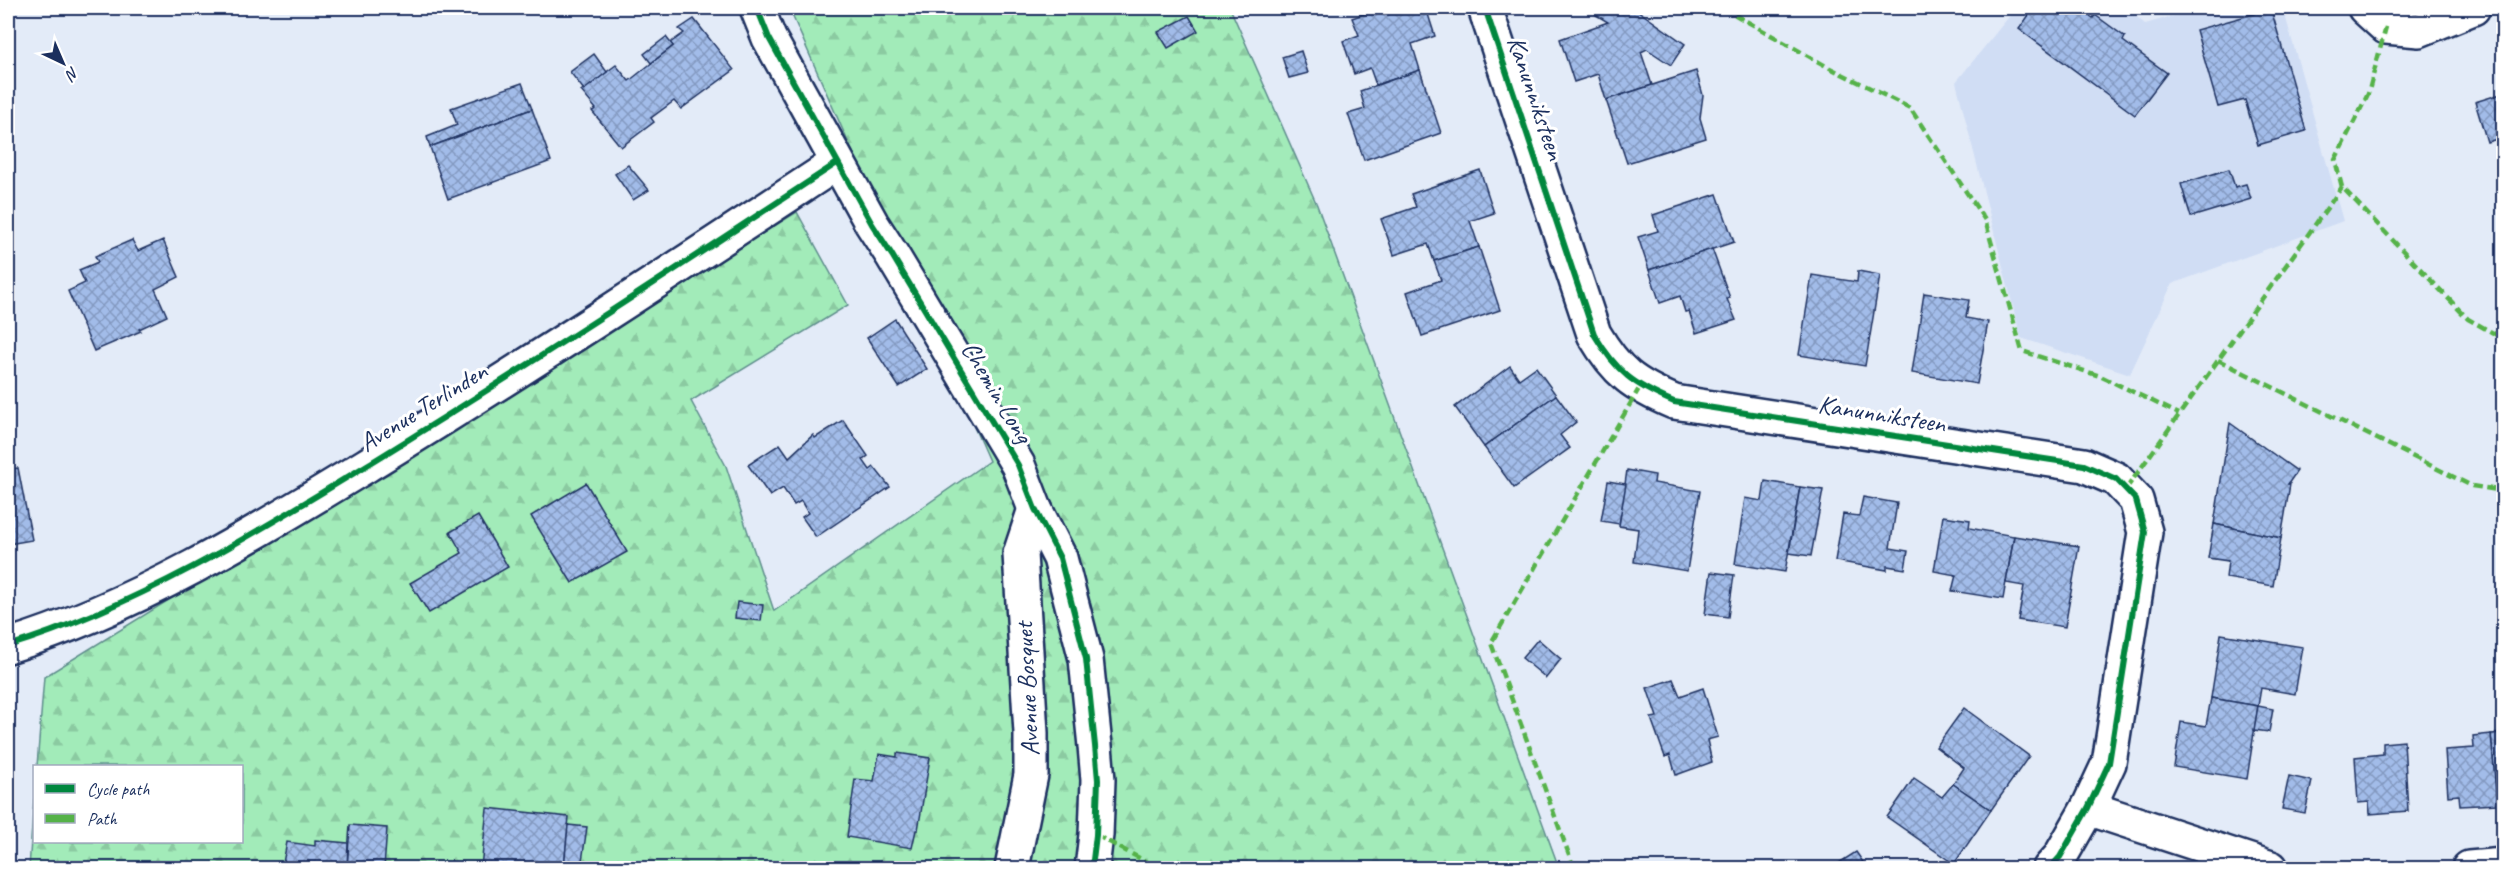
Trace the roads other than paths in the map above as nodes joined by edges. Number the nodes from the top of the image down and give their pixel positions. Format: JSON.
{"nodes":[{"id":1,"x":757,"y":8,"type":"edge"},
{"id":2,"x":1485,"y":8,"type":"edge"},
{"id":3,"x":2365,"y":8,"type":"edge"},
{"id":4,"x":2472,"y":8,"type":"edge"},
{"id":5,"x":837,"y":164,"type":"junction"},
{"id":6,"x":1035,"y":509,"type":"junction"},
{"id":7,"x":8,"y":646,"type":"edge"},
{"id":8,"x":2088,"y":808,"type":"junction"},
{"id":9,"x":2504,"y":865,"type":"edge"},
{"id":10,"x":1012,"y":868,"type":"edge"},
{"id":11,"x":1092,"y":868,"type":"edge"},
{"id":12,"x":2050,"y":868,"type":"edge"},
{"id":13,"x":2271,"y":868,"type":"edge"},
{"id":14,"x":2469,"y":868,"type":"edge"}],
"edges":[{"from":1,"to":5,"type":"street","name":"Chemin Long"},
{"from":2,"to":8,"type":"street","name":"Kanunniksteen"},
{"from":3,"to":4,"type":"street"},
{"from":5,"to":6,"type":"street","name":"Chemin Long"},
{"from":5,"to":7,"type":"street","name":"Avenue Terlinden"},
{"from":6,"to":10,"type":"street","name":"Avenue Bosquet"},
{"from":6,"to":11,"type":"street","name":"Chemin Long"},
{"from":8,"to":12,"type":"street","name":"Kanunniksteen"},
{"from":8,"to":13,"type":"street"},
{"from":9,"to":14,"type":"street"}]}
